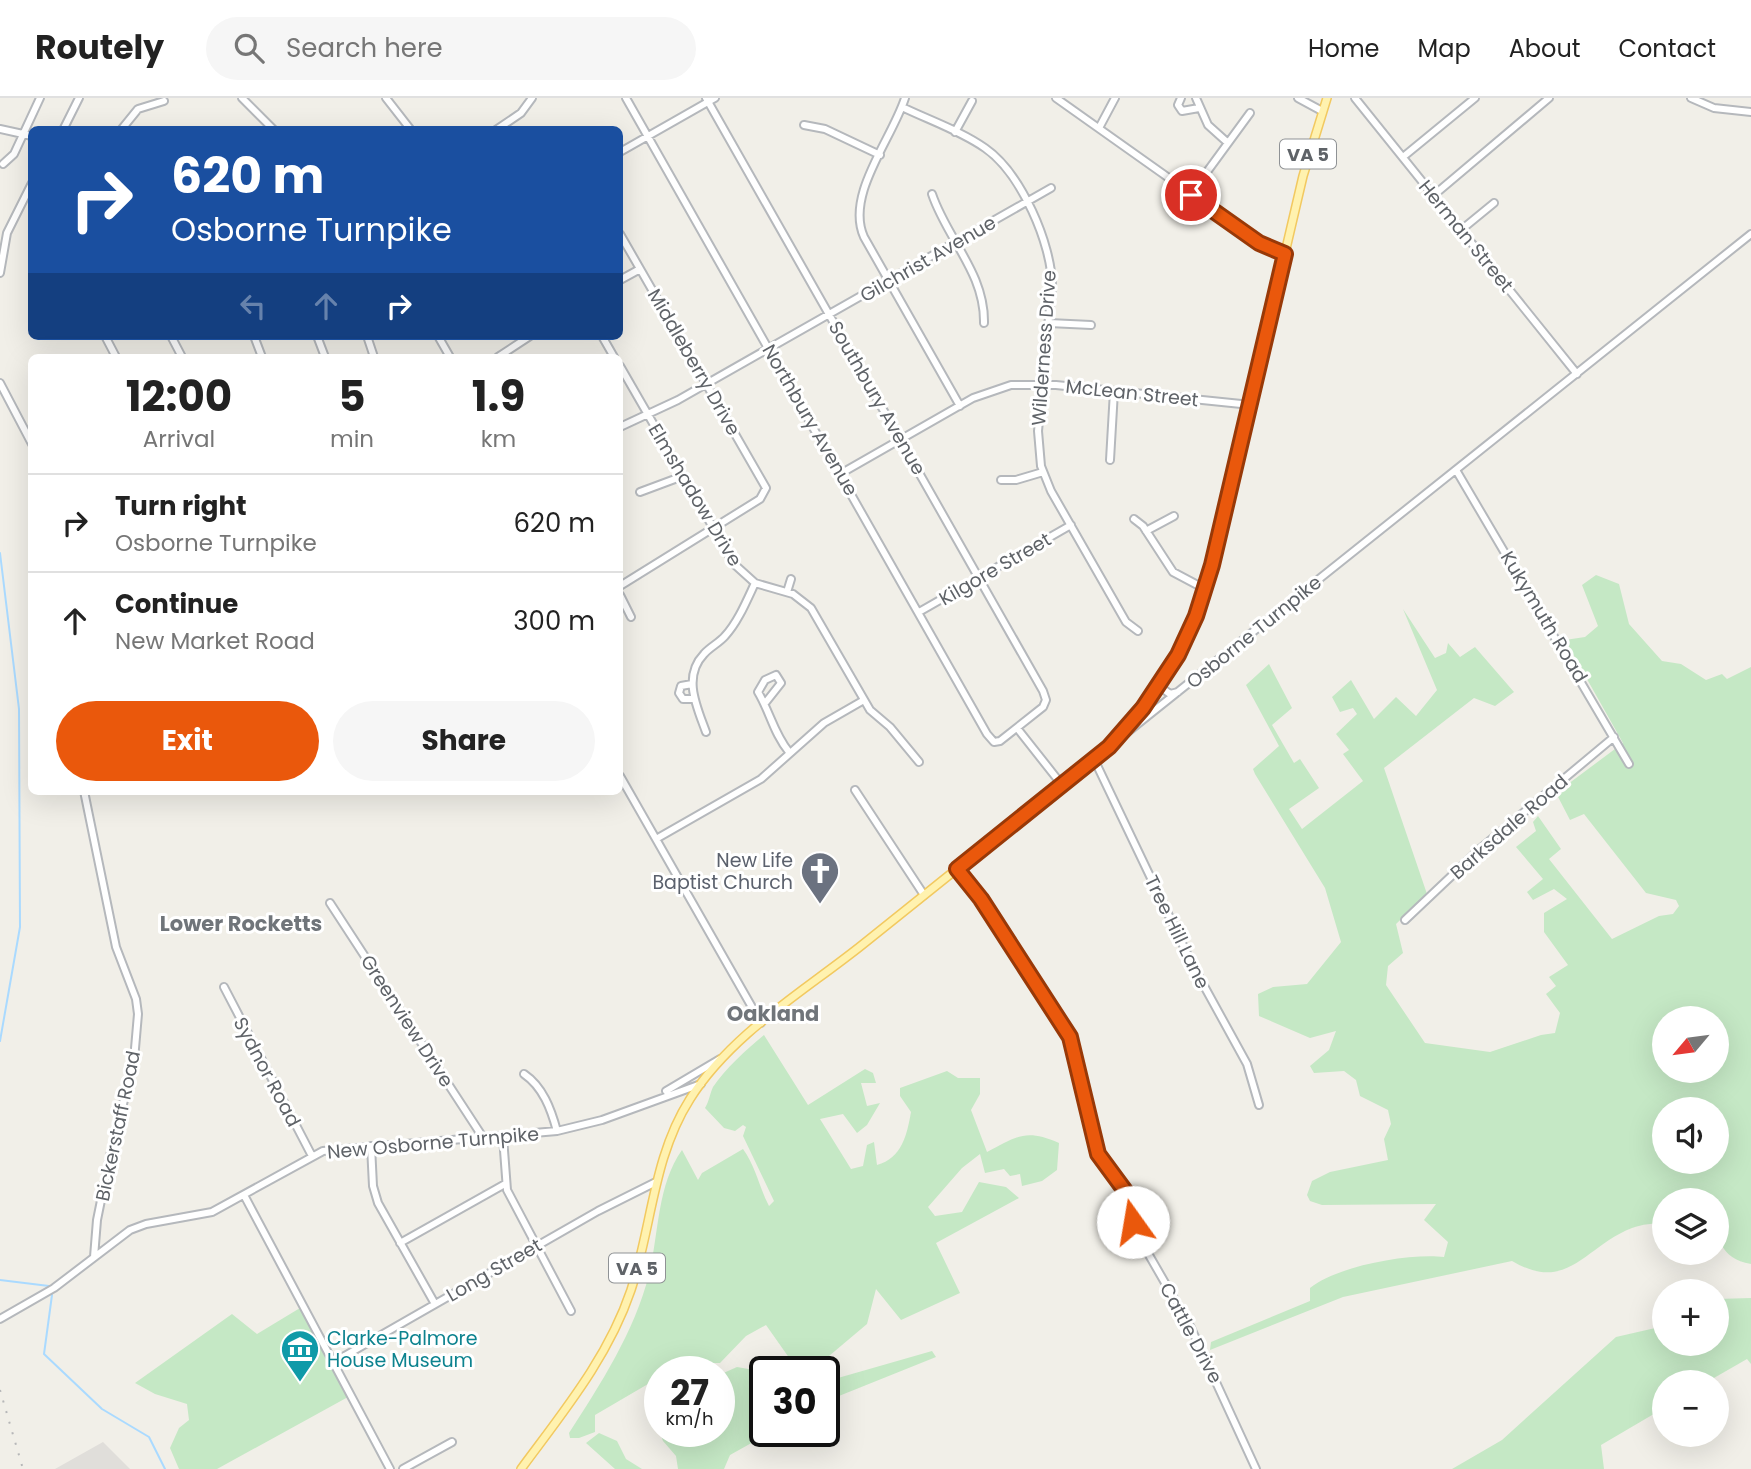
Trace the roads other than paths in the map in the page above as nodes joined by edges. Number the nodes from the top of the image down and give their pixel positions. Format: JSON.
{"nodes":[{"id":1,"x":40,"y":98,"type":"edge"},
{"id":2,"x":79,"y":98,"type":"edge"},
{"id":3,"x":242,"y":98,"type":"edge"},
{"id":4,"x":386,"y":98,"type":"edge"},
{"id":5,"x":531,"y":98,"type":"edge"},
{"id":6,"x":626,"y":98,"type":"edge"},
{"id":7,"x":905,"y":98,"type":"edge"},
{"id":8,"x":1056,"y":98,"type":"edge"},
{"id":9,"x":1115,"y":98,"type":"edge"},
{"id":10,"x":1181,"y":98,"type":"edge"},
{"id":11,"x":1196,"y":98,"type":"edge"},
{"id":12,"x":1298,"y":98,"type":"edge"},
{"id":13,"x":1327,"y":98,"type":"edge"},
{"id":14,"x":1355,"y":98,"type":"edge"},
{"id":15,"x":1475,"y":98,"type":"edge"},
{"id":16,"x":1549,"y":98,"type":"edge"},
{"id":17,"x":1691,"y":98,"type":"edge"},
{"id":18,"x":709,"y":99,"type":"edge"},
{"id":19,"x":164,"y":101,"type":"dead end"},
{"id":20,"x":972,"y":101,"type":"dead end"},
{"id":21,"x":1751,"y":104,"type":"edge"},
{"id":22,"x":902,"y":107,"type":"junction"},
{"id":23,"x":1199,"y":108,"type":"junction"},
{"id":24,"x":1739,"y":109,"type":"junction"},
{"id":25,"x":1322,"y":111,"type":"junction"},
{"id":26,"x":1751,"y":112,"type":"edge"},
{"id":27,"x":1250,"y":113,"type":"dead end"},
{"id":28,"x":804,"y":125,"type":"dead end"},
{"id":29,"x":65,"y":126,"type":"edge"},
{"id":30,"x":124,"y":126,"type":"edge"},
{"id":31,"x":270,"y":126,"type":"edge"},
{"id":32,"x":408,"y":126,"type":"edge"},
{"id":33,"x":502,"y":126,"type":"edge"},
{"id":34,"x":1099,"y":128,"type":"junction"},
{"id":35,"x":0,"y":129,"type":"edge"},
{"id":36,"x":955,"y":132,"type":"junction"},
{"id":37,"x":24,"y":133,"type":"junction"},
{"id":38,"x":28,"y":134,"type":"edge"},
{"id":39,"x":648,"y":136,"type":"junction"},
{"id":40,"x":1228,"y":143,"type":"junction"},
{"id":41,"x":623,"y":150,"type":"edge"},
{"id":42,"x":880,"y":155,"type":"junction"},
{"id":43,"x":1403,"y":157,"type":"junction"},
{"id":44,"x":3,"y":164,"type":"dead end"},
{"id":45,"x":1051,"y":188,"type":"dead end"},
{"id":46,"x":28,"y":191,"type":"edge"},
{"id":47,"x":1432,"y":193,"type":"junction"},
{"id":48,"x":932,"y":194,"type":"dead end"},
{"id":49,"x":1191,"y":195,"type":"junction"},
{"id":50,"x":1026,"y":203,"type":"junction"},
{"id":51,"x":1494,"y":203,"type":"dead end"},
{"id":52,"x":1461,"y":230,"type":"junction"},
{"id":53,"x":1751,"y":234,"type":"edge"},
{"id":54,"x":623,"y":239,"type":"edge"},
{"id":55,"x":957,"y":242,"type":"junction"},
{"id":56,"x":1285,"y":254,"type":"junction"},
{"id":57,"x":640,"y":269,"type":"junction"},
{"id":58,"x":0,"y":273,"type":"edge"},
{"id":59,"x":623,"y":279,"type":"edge"},
{"id":60,"x":889,"y":281,"type":"junction"},
{"id":61,"x":830,"y":314,"type":"junction"},
{"id":62,"x":984,"y":323,"type":"dead end"},
{"id":63,"x":1049,"y":323,"type":"junction"},
{"id":64,"x":1091,"y":325,"type":"dead end"},
{"id":65,"x":524,"y":340,"type":"edge"},
{"id":66,"x":769,"y":349,"type":"junction"},
{"id":67,"x":503,"y":354,"type":"edge"},
{"id":68,"x":623,"y":371,"type":"edge"},
{"id":69,"x":1577,"y":374,"type":"junction"},
{"id":70,"x":0,"y":383,"type":"edge"},
{"id":71,"x":707,"y":384,"type":"junction"},
{"id":72,"x":1042,"y":384,"type":"junction"},
{"id":73,"x":1114,"y":391,"type":"junction"},
{"id":74,"x":1251,"y":405,"type":"junction"},
{"id":75,"x":960,"y":406,"type":"junction"},
{"id":76,"x":648,"y":415,"type":"junction"},
{"id":77,"x":623,"y":425,"type":"edge"},
{"id":78,"x":28,"y":436,"type":"edge"},
{"id":79,"x":901,"y":439,"type":"junction"},
{"id":80,"x":1110,"y":460,"type":"dead end"},
{"id":81,"x":1456,"y":470,"type":"junction"},
{"id":82,"x":1043,"y":472,"type":"junction"},
{"id":83,"x":840,"y":474,"type":"junction"},
{"id":84,"x":683,"y":476,"type":"junction"},
{"id":85,"x":1001,"y":480,"type":"dead end"},
{"id":86,"x":640,"y":492,"type":"dead end"},
{"id":87,"x":1174,"y":516,"type":"dead end"},
{"id":88,"x":1134,"y":519,"type":"dead end"},
{"id":89,"x":1071,"y":525,"type":"junction"},
{"id":90,"x":713,"y":528,"type":"junction"},
{"id":91,"x":1146,"y":531,"type":"junction"},
{"id":92,"x":979,"y":577,"type":"junction"},
{"id":93,"x":791,"y":579,"type":"dead end"},
{"id":94,"x":755,"y":583,"type":"junction"},
{"id":95,"x":623,"y":584,"type":"edge"},
{"id":96,"x":1206,"y":589,"type":"junction"},
{"id":97,"x":787,"y":592,"type":"junction"},
{"id":98,"x":623,"y":600,"type":"edge"},
{"id":99,"x":919,"y":612,"type":"junction"},
{"id":100,"x":632,"y":617,"type":"dead end"},
{"id":101,"x":1138,"y":631,"type":"dead end"},
{"id":102,"x":692,"y":684,"type":"junction"},
{"id":103,"x":1159,"y":686,"type":"junction"},
{"id":104,"x":1185,"y":688,"type":"junction"},
{"id":105,"x":694,"y":699,"type":"junction"},
{"id":106,"x":863,"y":700,"type":"junction"},
{"id":107,"x":766,"y":702,"type":"dead end"},
{"id":108,"x":1140,"y":711,"type":"junction"},
{"id":109,"x":1148,"y":719,"type":"junction"},
{"id":110,"x":1017,"y":728,"type":"junction"},
{"id":111,"x":706,"y":732,"type":"dead end"},
{"id":112,"x":1614,"y":737,"type":"junction"},
{"id":113,"x":1109,"y":747,"type":"junction"},
{"id":114,"x":789,"y":752,"type":"junction"},
{"id":115,"x":1094,"y":759,"type":"junction"},
{"id":116,"x":919,"y":762,"type":"dead end"},
{"id":117,"x":1629,"y":764,"type":"dead end"},
{"id":118,"x":623,"y":781,"type":"edge"},
{"id":119,"x":1062,"y":785,"type":"junction"},
{"id":120,"x":855,"y":790,"type":"dead end"},
{"id":121,"x":85,"y":795,"type":"edge"},
{"id":122,"x":656,"y":839,"type":"junction"},
{"id":123,"x":957,"y":869,"type":"junction"},
{"id":124,"x":924,"y":895,"type":"junction"},
{"id":125,"x":330,"y":903,"type":"dead end"},
{"id":126,"x":1405,"y":920,"type":"dead end"},
{"id":127,"x":224,"y":987,"type":"dead end"},
{"id":128,"x":761,"y":1023,"type":"junction"},
{"id":129,"x":725,"y":1056,"type":"junction"},
{"id":130,"x":524,"y":1073,"type":"dead end"},
{"id":131,"x":701,"y":1084,"type":"junction"},
{"id":132,"x":678,"y":1090,"type":"junction"},
{"id":133,"x":691,"y":1097,"type":"junction"},
{"id":134,"x":654,"y":1099,"type":"junction"},
{"id":135,"x":1259,"y":1105,"type":"dead end"},
{"id":136,"x":557,"y":1131,"type":"junction"},
{"id":137,"x":503,"y":1137,"type":"junction"},
{"id":138,"x":484,"y":1139,"type":"junction"},
{"id":139,"x":370,"y":1146,"type":"junction"},
{"id":140,"x":312,"y":1156,"type":"junction"},
{"id":141,"x":656,"y":1182,"type":"junction"},
{"id":142,"x":505,"y":1184,"type":"junction"},
{"id":143,"x":244,"y":1195,"type":"junction"},
{"id":144,"x":401,"y":1243,"type":"junction"},
{"id":145,"x":537,"y":1246,"type":"junction"},
{"id":146,"x":94,"y":1257,"type":"junction"},
{"id":147,"x":435,"y":1304,"type":"junction"},
{"id":148,"x":571,"y":1311,"type":"dead end"},
{"id":149,"x":0,"y":1319,"type":"edge"},
{"id":150,"x":334,"y":1362,"type":"junction"},
{"id":151,"x":452,"y":1442,"type":"dead end"},
{"id":152,"x":390,"y":1469,"type":"edge"},
{"id":153,"x":403,"y":1469,"type":"edge"},
{"id":154,"x":521,"y":1469,"type":"edge"},
{"id":155,"x":1256,"y":1469,"type":"edge"}],
"edges":[{"from":1,"to":37,"type":"street"},
{"from":2,"to":29,"type":"street"},
{"from":3,"to":31,"type":"street"},
{"from":4,"to":32,"type":"street"},
{"from":5,"to":33,"type":"street"},
{"from":6,"to":39,"type":"street","name":"Northbury Avenue"},
{"from":7,"to":22,"type":"street"},
{"from":8,"to":34,"type":"street"},
{"from":9,"to":34,"type":"street"},
{"from":10,"to":23,"type":"street"},
{"from":11,"to":23,"type":"street"},
{"from":12,"to":25,"type":"street"},
{"from":13,"to":25,"type":"main road","number":"VA 5"},
{"from":14,"to":43,"type":"street","name":"Herman Street"},
{"from":15,"to":43,"type":"street"},
{"from":16,"to":47,"type":"street"},
{"from":17,"to":24,"type":"street"},
{"from":18,"to":39,"type":"street"},
{"from":18,"to":61,"type":"street","name":"Southbury Avenue"},
{"from":19,"to":30,"type":"street"},
{"from":20,"to":36,"type":"street"},
{"from":21,"to":24,"type":"street"},
{"from":22,"to":36,"type":"street","name":"Wilderness Drive"},
{"from":22,"to":42,"type":"street"},
{"from":23,"to":40,"type":"street"},
{"from":24,"to":26,"type":"street"},
{"from":25,"to":56,"type":"main road","number":"VA 5"},
{"from":27,"to":40,"type":"street"},
{"from":28,"to":42,"type":"street"},
{"from":34,"to":49,"type":"street"},
{"from":35,"to":37,"type":"street"},
{"from":36,"to":50,"type":"street","name":"Wilderness Drive"},
{"from":37,"to":38,"type":"street"},
{"from":37,"to":44,"type":"street"},
{"from":39,"to":41,"type":"street"},
{"from":39,"to":66,"type":"street","name":"Northbury Avenue"},
{"from":40,"to":49,"type":"street"},
{"from":42,"to":60,"type":"street"},
{"from":43,"to":47,"type":"street","name":"Herman Street"},
{"from":45,"to":50,"type":"street","name":"Gilchrist Avenue"},
{"from":46,"to":58,"type":"street"},
{"from":47,"to":52,"type":"street","name":"Herman Street"},
{"from":48,"to":55,"type":"street"},
{"from":49,"to":56,"type":"street"},
{"from":50,"to":55,"type":"street","name":"Gilchrist Avenue"},
{"from":50,"to":63,"type":"street","name":"Wilderness Drive"},
{"from":51,"to":52,"type":"street"},
{"from":52,"to":69,"type":"street","name":"Herman Street"},
{"from":53,"to":69,"type":"street","name":"Osborne Turnpike"},
{"from":54,"to":57,"type":"street","name":"Middleberry Drive"},
{"from":55,"to":60,"type":"street","name":"Gilchrist Avenue"},
{"from":55,"to":62,"type":"street"},
{"from":56,"to":74,"type":"main road","number":"VA 5"},
{"from":57,"to":59,"type":"street"},
{"from":57,"to":71,"type":"street","name":"Middleberry Drive"},
{"from":60,"to":61,"type":"street","name":"Gilchrist Avenue"},
{"from":60,"to":75,"type":"street"},
{"from":61,"to":66,"type":"street","name":"Gilchrist Avenue"},
{"from":61,"to":79,"type":"street","name":"Southbury Avenue"},
{"from":63,"to":64,"type":"street"},
{"from":63,"to":72,"type":"street","name":"Wilderness Drive"},
{"from":65,"to":67,"type":"street"},
{"from":66,"to":71,"type":"street","name":"Gilchrist Avenue"},
{"from":66,"to":83,"type":"street","name":"Northbury Avenue"},
{"from":68,"to":76,"type":"street","name":"Elmshadow Drive"},
{"from":69,"to":81,"type":"street","name":"Osborne Turnpike"},
{"from":70,"to":78,"type":"street"},
{"from":71,"to":76,"type":"street","name":"Gilchrist Avenue"},
{"from":71,"to":90,"type":"street","name":"Middleberry Drive"},
{"from":72,"to":73,"type":"street","name":"McLean Street"},
{"from":72,"to":75,"type":"street","name":"McLean Street"},
{"from":72,"to":82,"type":"street","name":"Wilderness Drive"},
{"from":73,"to":74,"type":"street","name":"McLean Street"},
{"from":73,"to":80,"type":"street"},
{"from":74,"to":96,"type":"main road","number":"VA 5"},
{"from":75,"to":79,"type":"street","name":"McLean Street"},
{"from":76,"to":77,"type":"street","name":"Gilchrist Avenue"},
{"from":76,"to":84,"type":"street","name":"Elmshadow Drive"},
{"from":79,"to":83,"type":"street","name":"McLean Street"},
{"from":79,"to":92,"type":"street","name":"Southbury Avenue"},
{"from":81,"to":104,"type":"street","name":"Osborne Turnpike"},
{"from":81,"to":112,"type":"street","name":"Kukymuth Road"},
{"from":82,"to":85,"type":"street"},
{"from":82,"to":89,"type":"street","name":"Wilderness Drive"},
{"from":83,"to":99,"type":"street","name":"Northbury Avenue"},
{"from":84,"to":86,"type":"street"},
{"from":84,"to":90,"type":"street","name":"Elmshadow Drive"},
{"from":87,"to":91,"type":"street"},
{"from":88,"to":91,"type":"street"},
{"from":89,"to":92,"type":"street","name":"Kilgore Street"},
{"from":89,"to":101,"type":"street","name":"Wilderness Drive"},
{"from":90,"to":94,"type":"street","name":"Elmshadow Drive"},
{"from":90,"to":95,"type":"street"},
{"from":91,"to":96,"type":"street"},
{"from":92,"to":99,"type":"street","name":"Kilgore Street"},
{"from":92,"to":110,"type":"street","name":"Southbury Avenue"},
{"from":93,"to":97,"type":"street"},
{"from":94,"to":97,"type":"street","name":"Elmshadow Drive"},
{"from":94,"to":102,"type":"street"},
{"from":96,"to":103,"type":"main road","number":"VA 5"},
{"from":97,"to":106,"type":"street","name":"Elmshadow Drive"},
{"from":98,"to":100,"type":"street"},
{"from":99,"to":110,"type":"street","name":"Northbury Avenue"},
{"from":102,"to":105,"type":"street"},
{"from":102,"to":105,"type":"street"},
{"from":103,"to":104,"type":"street"},
{"from":103,"to":108,"type":"main road","number":"VA 5"},
{"from":104,"to":109,"type":"street","name":"Osborne Turnpike"},
{"from":105,"to":111,"type":"street"},
{"from":106,"to":114,"type":"street"},
{"from":106,"to":116,"type":"street","name":"Elmshadow Drive"},
{"from":107,"to":114,"type":"street"},
{"from":108,"to":109,"type":"street"},
{"from":108,"to":113,"type":"main road","number":"VA 5"},
{"from":109,"to":113,"type":"street","name":"Osborne Turnpike"},
{"from":110,"to":119,"type":"street"},
{"from":112,"to":117,"type":"street","name":"Kukymuth Road"},
{"from":112,"to":126,"type":"street","name":"Barksdale Road"},
{"from":113,"to":115,"type":"main road","name":"Osborne Turnpike","number":"VA 5"},
{"from":114,"to":122,"type":"street"},
{"from":115,"to":119,"type":"main road","name":"Osborne Turnpike","number":"VA 5"},
{"from":115,"to":135,"type":"street","name":"Tree Hill Lane"},
{"from":118,"to":122,"type":"street"},
{"from":119,"to":123,"type":"main road","name":"Osborne Turnpike","number":"VA 5"},
{"from":120,"to":124,"type":"street"},
{"from":121,"to":146,"type":"street","name":"Bickerstaff Road"},
{"from":122,"to":128,"type":"street"},
{"from":123,"to":124,"type":"main road","name":"Osborne Turnpike","number":"VA 5"},
{"from":123,"to":155,"type":"street","name":"Cattle Drive"},
{"from":124,"to":128,"type":"main road","name":"Osborne Turnpike","number":"VA 5"},
{"from":125,"to":138,"type":"street","name":"Greenview Drive"},
{"from":127,"to":140,"type":"street","name":"Sydnor Road"},
{"from":128,"to":129,"type":"main road","name":"Osborne Turnpike","number":"VA 5"},
{"from":129,"to":131,"type":"main road","number":"VA 5"},
{"from":129,"to":134,"type":"street","name":"New Osborne Turnpike"},
{"from":130,"to":136,"type":"street"},
{"from":131,"to":132,"type":"street","name":"New Osborne Turnpike"},
{"from":131,"to":133,"type":"main road","number":"VA 5"},
{"from":132,"to":133,"type":"street"},
{"from":132,"to":134,"type":"street","name":"New Osborne Turnpike"},
{"from":133,"to":141,"type":"main road","number":"VA 5"},
{"from":134,"to":136,"type":"street","name":"New Osborne Turnpike"},
{"from":136,"to":137,"type":"street","name":"New Osborne Turnpike"},
{"from":137,"to":138,"type":"street","name":"New Osborne Turnpike"},
{"from":137,"to":142,"type":"street"},
{"from":138,"to":139,"type":"street","name":"New Osborne Turnpike"},
{"from":139,"to":140,"type":"street","name":"New Osborne Turnpike"},
{"from":139,"to":144,"type":"street"},
{"from":140,"to":143,"type":"street","name":"New Osborne Turnpike"},
{"from":141,"to":145,"type":"street","name":"Long Street"},
{"from":141,"to":154,"type":"main road","number":"VA 5"},
{"from":142,"to":144,"type":"street"},
{"from":142,"to":145,"type":"street"},
{"from":143,"to":146,"type":"street","name":"New Osborne Turnpike"},
{"from":143,"to":150,"type":"street"},
{"from":144,"to":147,"type":"street"},
{"from":145,"to":147,"type":"street","name":"Long Street"},
{"from":145,"to":148,"type":"street"},
{"from":146,"to":149,"type":"street","name":"New Osborne Turnpike"},
{"from":147,"to":150,"type":"street","name":"Long Street"},
{"from":150,"to":152,"type":"street"},
{"from":151,"to":153,"type":"street"}]}
